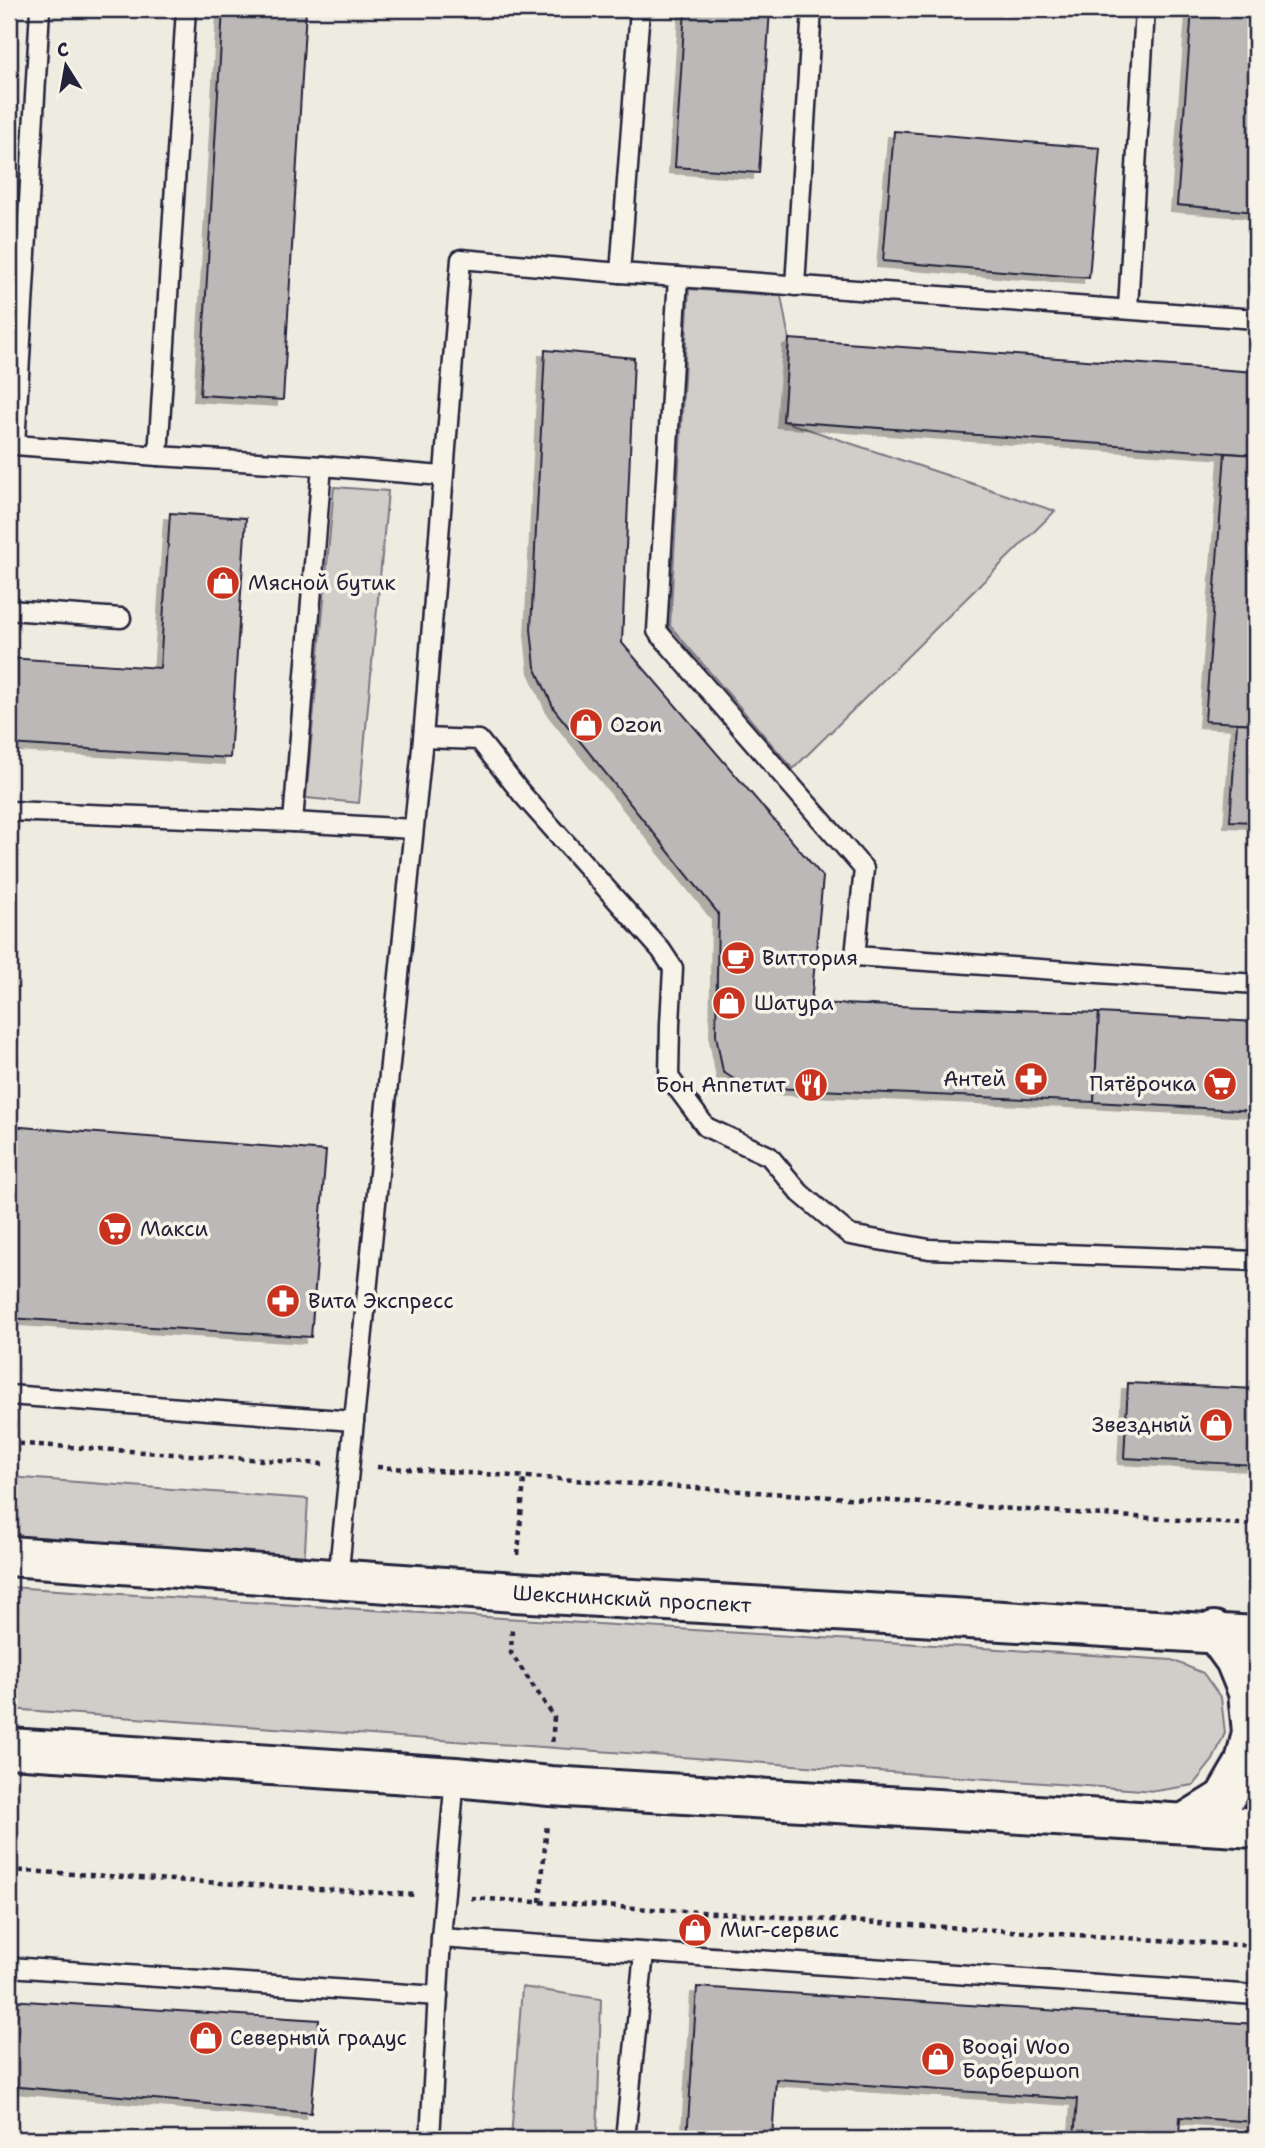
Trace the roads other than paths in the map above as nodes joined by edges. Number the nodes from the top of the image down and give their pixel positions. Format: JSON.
{"nodes":[{"id":1,"x":40,"y":9,"type":"edge"},
{"id":2,"x":186,"y":9,"type":"edge"},
{"id":3,"x":640,"y":9,"type":"edge"},
{"id":4,"x":812,"y":9,"type":"edge"},
{"id":5,"x":1145,"y":9,"type":"edge"},
{"id":6,"x":620,"y":273,"type":"junction"},
{"id":7,"x":678,"y":277,"type":"junction"},
{"id":8,"x":795,"y":286,"type":"junction"},
{"id":9,"x":1128,"y":309,"type":"junction"},
{"id":10,"x":1256,"y":318,"type":"edge"},
{"id":11,"x":12,"y":445,"type":"edge"},
{"id":12,"x":158,"y":456,"type":"junction"},
{"id":13,"x":323,"y":466,"type":"junction"},
{"id":14,"x":442,"y":476,"type":"junction"},
{"id":15,"x":9,"y":610,"type":"edge"},
{"id":16,"x":121,"y":618,"type":"dead end"},
{"id":17,"x":422,"y":738,"type":"junction"},
{"id":18,"x":9,"y":811,"type":"edge"},
{"id":19,"x":293,"y":822,"type":"junction"},
{"id":20,"x":413,"y":829,"type":"junction"},
{"id":21,"x":1256,"y":984,"type":"edge"},
{"id":22,"x":1256,"y":1261,"type":"edge"},
{"id":23,"x":9,"y":1395,"type":"edge"},
{"id":24,"x":354,"y":1421,"type":"junction"},
{"id":25,"x":9,"y":1556,"type":"edge"},
{"id":26,"x":338,"y":1579,"type":"junction"},
{"id":27,"x":1214,"y":1632,"type":"junction"},
{"id":28,"x":1256,"y":1636,"type":"edge"},
{"id":29,"x":9,"y":1748,"type":"edge"},
{"id":30,"x":454,"y":1777,"type":"junction"},
{"id":31,"x":1185,"y":1824,"type":"junction"},
{"id":32,"x":1256,"y":1828,"type":"edge"},
{"id":33,"x":441,"y":1938,"type":"junction"},
{"id":34,"x":644,"y":1953,"type":"junction"},
{"id":35,"x":9,"y":1967,"type":"edge"},
{"id":36,"x":1256,"y":1995,"type":"edge"},
{"id":37,"x":438,"y":1996,"type":"junction"},
{"id":38,"x":430,"y":2139,"type":"edge"},
{"id":39,"x":625,"y":2139,"type":"edge"}],
"edges":[{"from":1,"to":11,"type":"lane"},
{"from":2,"to":12,"type":"lane"},
{"from":3,"to":6,"type":"lane"},
{"from":4,"to":8,"type":"lane"},
{"from":5,"to":9,"type":"lane"},
{"from":6,"to":7,"type":"lane"},
{"from":6,"to":14,"type":"lane"},
{"from":7,"to":8,"type":"lane"},
{"from":7,"to":21,"type":"lane"},
{"from":8,"to":9,"type":"lane"},
{"from":9,"to":10,"type":"lane"},
{"from":11,"to":12,"type":"lane"},
{"from":12,"to":13,"type":"lane"},
{"from":13,"to":14,"type":"lane"},
{"from":13,"to":19,"type":"lane"},
{"from":14,"to":17,"type":"lane"},
{"from":15,"to":16,"type":"lane"},
{"from":17,"to":20,"type":"lane"},
{"from":17,"to":22,"type":"lane"},
{"from":18,"to":19,"type":"lane"},
{"from":19,"to":20,"type":"lane"},
{"from":20,"to":24,"type":"lane"},
{"from":23,"to":24,"type":"lane"},
{"from":24,"to":26,"type":"lane"},
{"from":25,"to":26,"type":"main road","name":"Шекснинский проспект"},
{"from":26,"to":27,"type":"main road","name":"Шекснинский проспект"},
{"from":27,"to":28,"type":"main road","name":"Шекснинский проспект"},
{"from":27,"to":31,"type":"main road"},
{"from":29,"to":30,"type":"main road"},
{"from":30,"to":31,"type":"main road"},
{"from":30,"to":33,"type":"lane"},
{"from":31,"to":32,"type":"main road"},
{"from":33,"to":34,"type":"lane"},
{"from":33,"to":37,"type":"lane"},
{"from":34,"to":36,"type":"lane"},
{"from":34,"to":39,"type":"lane"},
{"from":35,"to":37,"type":"lane"},
{"from":37,"to":38,"type":"lane"}]}
